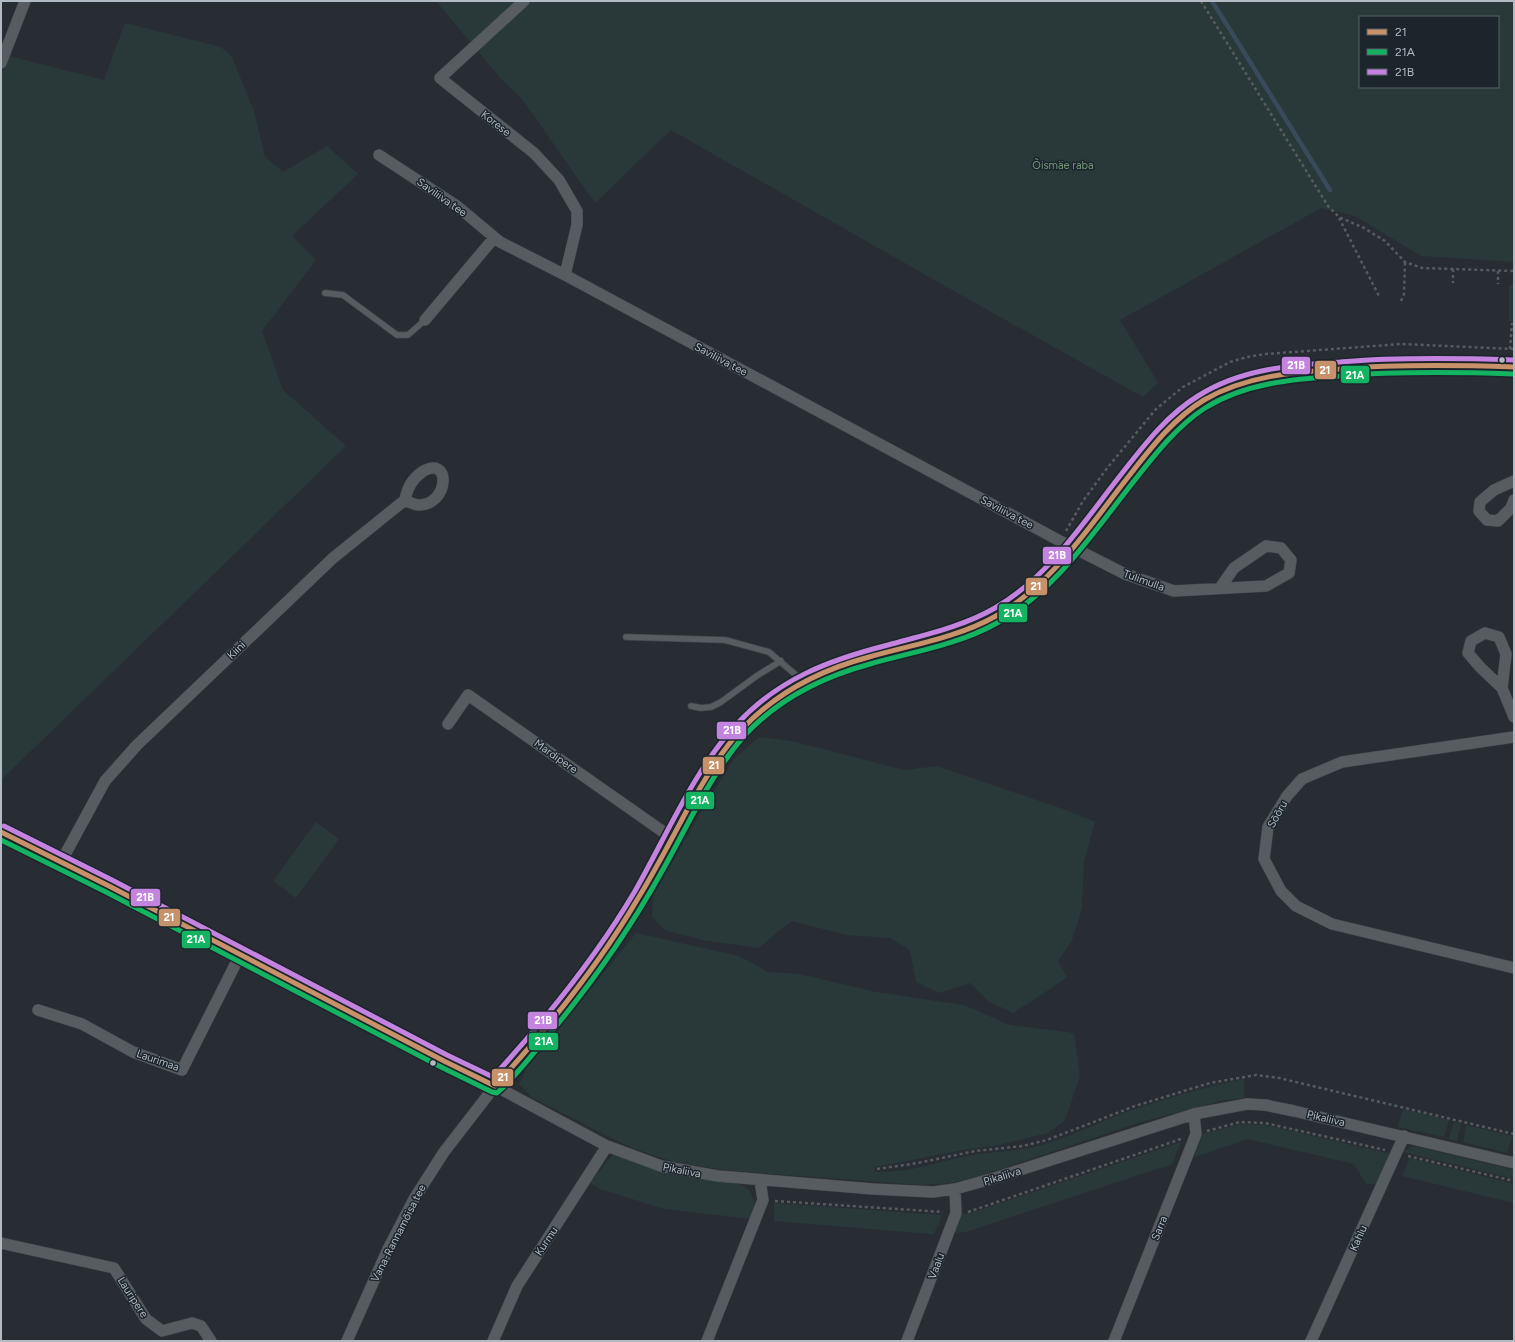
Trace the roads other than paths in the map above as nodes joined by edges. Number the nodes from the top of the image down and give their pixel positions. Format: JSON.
{"nodes":[{"id":1,"x":25,"y":1,"type":"edge"},
{"id":2,"x":524,"y":1,"type":"edge"},
{"id":3,"x":1,"y":63,"type":"edge"},
{"id":4,"x":379,"y":155,"type":"dead end"},
{"id":5,"x":494,"y":238,"type":"junction"},
{"id":6,"x":565,"y":275,"type":"junction"},
{"id":7,"x":324,"y":293,"type":"dead end"},
{"id":8,"x":425,"y":320,"type":"joint"},
{"id":9,"x":1514,"y":367,"type":"edge"},
{"id":10,"x":1514,"y":481,"type":"edge"},
{"id":11,"x":404,"y":500,"type":"junction"},
{"id":12,"x":1514,"y":500,"type":"edge"},
{"id":13,"x":1074,"y":548,"type":"junction"},
{"id":14,"x":1220,"y":588,"type":"junction"},
{"id":15,"x":626,"y":637,"type":"dead end"},
{"id":16,"x":781,"y":662,"type":"junction"},
{"id":17,"x":804,"y":681,"type":"junction"},
{"id":18,"x":1502,"y":688,"type":"junction"},
{"id":19,"x":691,"y":706,"type":"dead end"},
{"id":20,"x":1514,"y":717,"type":"edge"},
{"id":21,"x":448,"y":724,"type":"dead end"},
{"id":22,"x":1514,"y":737,"type":"edge"},
{"id":23,"x":1,"y":832,"type":"edge"},
{"id":24,"x":673,"y":837,"type":"junction"},
{"id":25,"x":61,"y":862,"type":"junction"},
{"id":26,"x":240,"y":955,"type":"junction"},
{"id":27,"x":1514,"y":968,"type":"edge"},
{"id":28,"x":38,"y":1010,"type":"dead end"},
{"id":29,"x":495,"y":1086,"type":"junction"},
{"id":30,"x":1194,"y":1114,"type":"junction"},
{"id":31,"x":1404,"y":1136,"type":"junction"},
{"id":32,"x":607,"y":1146,"type":"junction"},
{"id":33,"x":1514,"y":1163,"type":"edge"},
{"id":34,"x":760,"y":1180,"type":"junction"},
{"id":35,"x":955,"y":1189,"type":"junction"},
{"id":36,"x":1,"y":1243,"type":"edge"},
{"id":37,"x":211,"y":1341,"type":"edge"},
{"id":38,"x":347,"y":1341,"type":"edge"},
{"id":39,"x":493,"y":1341,"type":"edge"},
{"id":40,"x":707,"y":1341,"type":"edge"},
{"id":41,"x":907,"y":1341,"type":"edge"},
{"id":42,"x":1114,"y":1341,"type":"edge"},
{"id":43,"x":1311,"y":1341,"type":"edge"}],
"edges":[{"from":1,"to":3,"type":"street"},
{"from":2,"to":6,"type":"street","name":"Korese"},
{"from":4,"to":5,"type":"street","name":"Saviliiva tee"},
{"from":5,"to":6,"type":"street","name":"Saviliiva tee"},
{"from":5,"to":8,"type":"street"},
{"from":6,"to":13,"type":"street","name":"Saviliiva tee"},
{"from":7,"to":8,"type":"lane"},
{"from":9,"to":13,"type":"street","name":"Vana-Rannamõisa tee"},
{"from":10,"to":12,"type":"street"},
{"from":11,"to":11,"type":"street","name":"Kiini"},
{"from":11,"to":25,"type":"street","name":"Kiini"},
{"from":13,"to":14,"type":"street","name":"Tulimulla"},
{"from":13,"to":17,"type":"street","name":"Vana-Rannamõisa tee"},
{"from":14,"to":14,"type":"street","name":"Tulimulla"},
{"from":15,"to":16,"type":"lane"},
{"from":16,"to":17,"type":"lane"},
{"from":16,"to":19,"type":"lane"},
{"from":17,"to":24,"type":"street","name":"Vana-Rannamõisa tee"},
{"from":18,"to":18,"type":"street"},
{"from":18,"to":20,"type":"street"},
{"from":21,"to":24,"type":"street","name":"Mardipere"},
{"from":22,"to":27,"type":"street","name":"Sõõru"},
{"from":23,"to":25,"type":"street"},
{"from":24,"to":29,"type":"street","name":"Vana-Rannamõisa tee"},
{"from":25,"to":26,"type":"street"},
{"from":26,"to":28,"type":"street","name":"Laurimaa"},
{"from":26,"to":29,"type":"street"},
{"from":29,"to":32,"type":"street","name":"Pikaliiva"},
{"from":29,"to":38,"type":"street","name":"Vana-Rannamõisa tee"},
{"from":30,"to":31,"type":"street","name":"Pikaliiva"},
{"from":30,"to":35,"type":"street","name":"Pikaliiva"},
{"from":30,"to":42,"type":"street","name":"Sarra"},
{"from":31,"to":33,"type":"street","name":"Pikaliiva"},
{"from":31,"to":43,"type":"street","name":"Kahlu"},
{"from":32,"to":34,"type":"street","name":"Pikaliiva"},
{"from":32,"to":39,"type":"street","name":"Kurmu"},
{"from":34,"to":35,"type":"street","name":"Pikaliiva"},
{"from":34,"to":40,"type":"street"},
{"from":35,"to":41,"type":"street","name":"Vaalu"},
{"from":36,"to":37,"type":"street","name":"Lauripere"}]}
